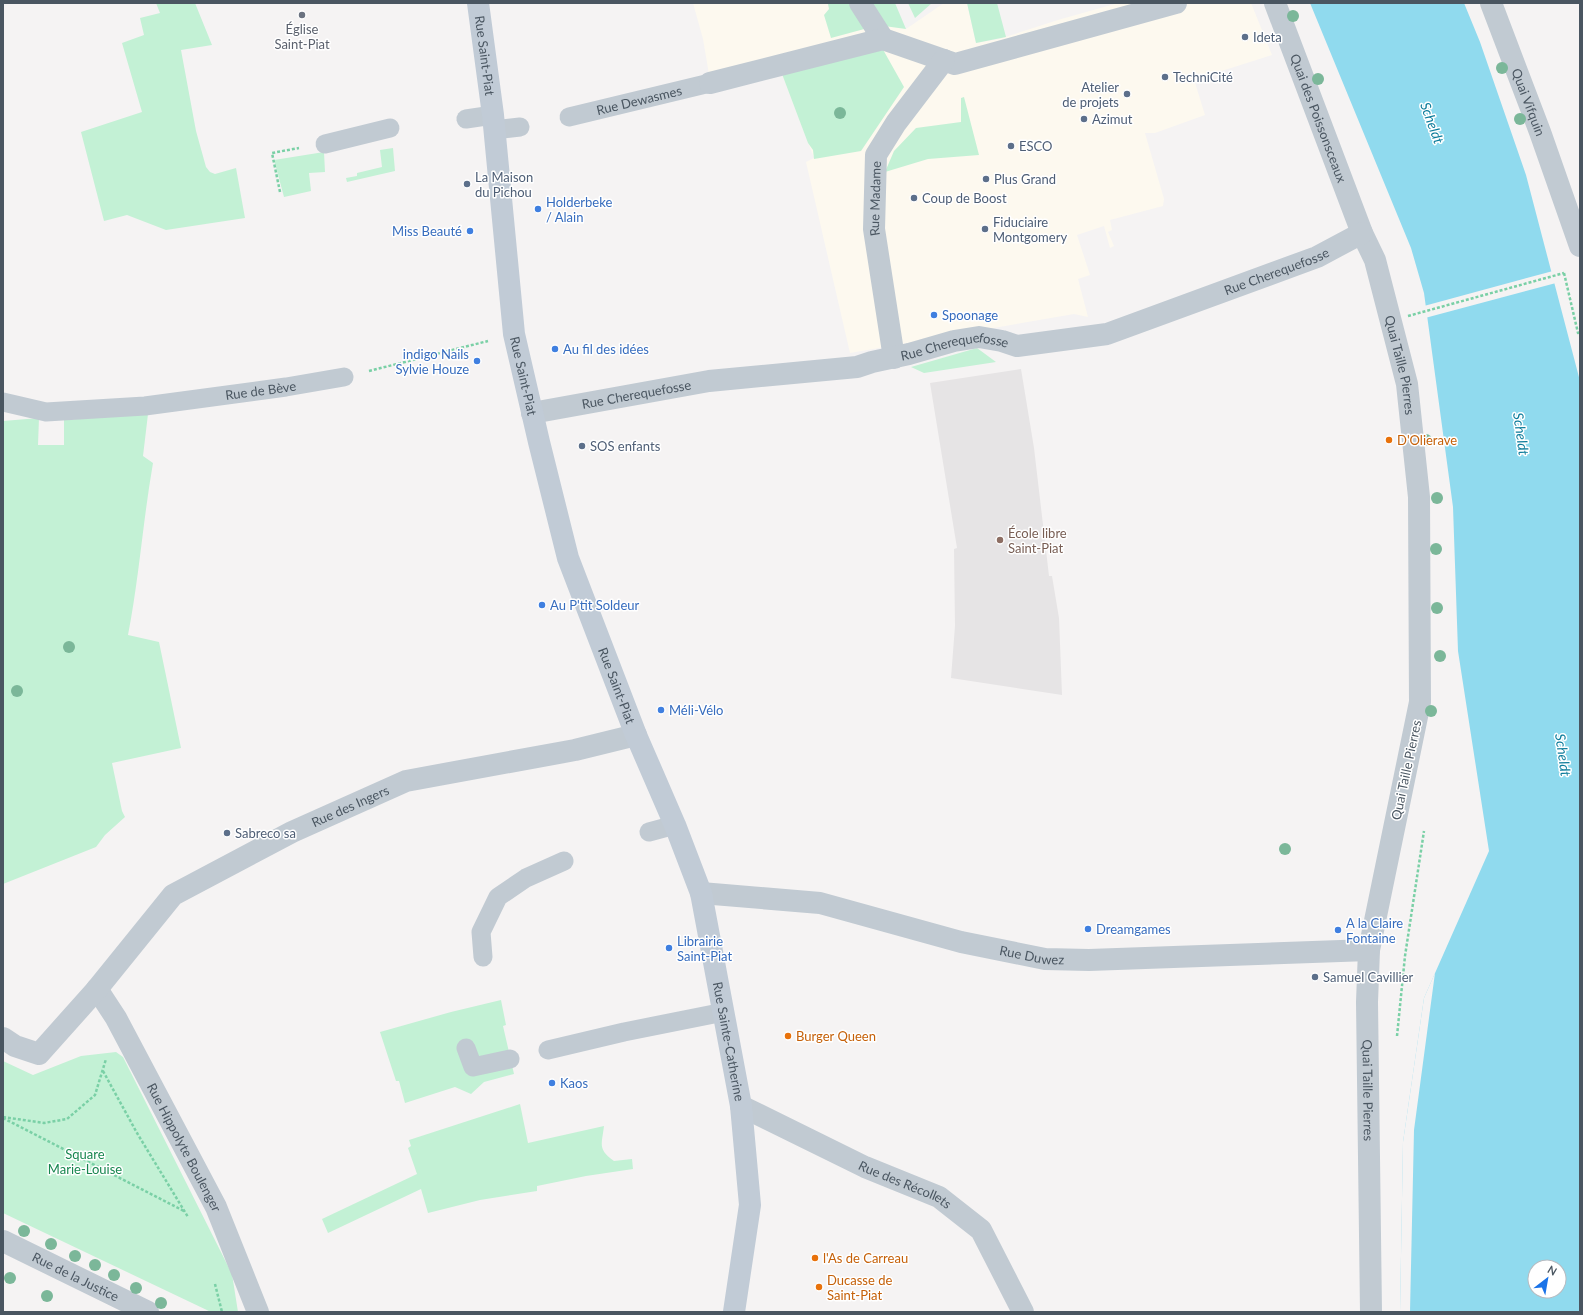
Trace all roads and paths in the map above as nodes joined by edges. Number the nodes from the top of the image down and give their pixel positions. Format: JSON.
{"nodes":[{"id":1,"x":478,"y":3,"type":"edge"},
{"id":2,"x":860,"y":3,"type":"edge"},
{"id":3,"x":1176,"y":3,"type":"edge"},
{"id":4,"x":1275,"y":3,"type":"edge"},
{"id":5,"x":1491,"y":3,"type":"edge"},
{"id":6,"x":883,"y":39,"type":"junction"},
{"id":7,"x":944,"y":60,"type":"junction"},
{"id":8,"x":710,"y":83,"type":"joint"},
{"id":9,"x":569,"y":117,"type":"dead end"},
{"id":10,"x":466,"y":119,"type":"dead end"},
{"id":11,"x":494,"y":123,"type":"junction"},
{"id":12,"x":520,"y":127,"type":"dead end"},
{"id":13,"x":390,"y":128,"type":"dead end"},
{"id":14,"x":325,"y":144,"type":"joint"},
{"id":15,"x":280,"y":192,"type":"dead end"},
{"id":16,"x":1565,"y":201,"type":"junction"},
{"id":17,"x":1580,"y":218,"type":"edge"},
{"id":18,"x":1362,"y":233,"type":"junction"},
{"id":19,"x":1580,"y":246,"type":"edge"},
{"id":20,"x":1408,"y":316,"type":"dead end"},
{"id":21,"x":1580,"y":332,"type":"edge"},
{"id":22,"x":514,"y":334,"type":"junction"},
{"id":23,"x":894,"y":358,"type":"junction"},
{"id":24,"x":344,"y":377,"type":"joint"},
{"id":25,"x":3,"y":402,"type":"edge"},
{"id":26,"x":532,"y":413,"type":"junction"},
{"id":27,"x":636,"y":735,"type":"junction"},
{"id":28,"x":675,"y":825,"type":"junction"},
{"id":29,"x":649,"y":832,"type":"dead end"},
{"id":30,"x":564,"y":862,"type":"dead end"},
{"id":31,"x":701,"y":893,"type":"junction"},
{"id":32,"x":1369,"y":950,"type":"junction"},
{"id":33,"x":483,"y":957,"type":"dead end"},
{"id":34,"x":97,"y":989,"type":"junction"},
{"id":35,"x":724,"y":1012,"type":"junction"},
{"id":36,"x":116,"y":1018,"type":"junction"},
{"id":37,"x":3,"y":1038,"type":"edge"},
{"id":38,"x":466,"y":1048,"type":"dead end"},
{"id":39,"x":548,"y":1050,"type":"dead end"},
{"id":40,"x":510,"y":1059,"type":"dead end"},
{"id":41,"x":103,"y":1070,"type":"junction"},
{"id":42,"x":741,"y":1106,"type":"junction"},
{"id":43,"x":3,"y":1117,"type":"edge"},
{"id":44,"x":184,"y":1211,"type":"junction"},
{"id":45,"x":188,"y":1218,"type":"dead end"},
{"id":46,"x":3,"y":1241,"type":"edge"},
{"id":47,"x":214,"y":1282,"type":"dead end"},
{"id":48,"x":148,"y":1312,"type":"edge"},
{"id":49,"x":222,"y":1312,"type":"edge"},
{"id":50,"x":258,"y":1312,"type":"edge"},
{"id":51,"x":734,"y":1312,"type":"edge"},
{"id":52,"x":1023,"y":1312,"type":"edge"},
{"id":53,"x":1370,"y":1312,"type":"edge"}],
"edges":[{"from":1,"to":11,"type":"street","name":"Rue Saint-Piat"},
{"from":2,"to":6,"type":"street"},
{"from":3,"to":7,"type":"street"},
{"from":4,"to":18,"type":"street","name":"Quai des Poissonsceaux"},
{"from":5,"to":16,"type":"street","name":"Quai Vifquin"},
{"from":6,"to":7,"type":"street"},
{"from":6,"to":8,"type":"street"},
{"from":7,"to":23,"type":"street","name":"Rue Madame"},
{"from":8,"to":9,"type":"lane","name":"Rue Dewasmes"},
{"from":10,"to":11,"type":"lane"},
{"from":11,"to":12,"type":"lane"},
{"from":11,"to":22,"type":"street","name":"Rue Saint-Piat"},
{"from":13,"to":14,"type":"lane"},
{"from":14,"to":15,"type":"path"},
{"from":16,"to":17,"type":"street"},
{"from":16,"to":19,"type":"street","name":"Quai Vifquin"},
{"from":18,"to":23,"type":"street","name":"Rue Cherequefosse"},
{"from":18,"to":32,"type":"street","name":"Quai Taille Pierres"},
{"from":20,"to":21,"type":"path","bridge":true},
{"from":22,"to":24,"type":"path"},
{"from":22,"to":26,"type":"street","name":"Rue Saint-Piat"},
{"from":23,"to":26,"type":"street","name":"Rue Cherequefosse"},
{"from":24,"to":25,"type":"lane","name":"Rue de Bève"},
{"from":26,"to":27,"type":"street","name":"Rue Saint-Piat"},
{"from":27,"to":28,"type":"street","name":"Rue Sainte-Catherine"},
{"from":27,"to":34,"type":"street","name":"Rue des Ingers"},
{"from":28,"to":29,"type":"lane"},
{"from":28,"to":31,"type":"street","name":"Rue Sainte-Catherine"},
{"from":30,"to":33,"type":"lane"},
{"from":31,"to":32,"type":"street","name":"Rue Duwez"},
{"from":31,"to":35,"type":"street","name":"Rue Sainte-Catherine"},
{"from":32,"to":53,"type":"street","name":"Quai Taille Pierres"},
{"from":34,"to":36,"type":"street","name":"Rue Hippolyte Boulenger"},
{"from":34,"to":37,"type":"street","name":"Rue des Ingers"},
{"from":35,"to":39,"type":"lane"},
{"from":35,"to":42,"type":"street","name":"Rue Sainte-Catherine"},
{"from":36,"to":41,"type":"path"},
{"from":36,"to":50,"type":"street","name":"Rue Hippolyte Boulenger"},
{"from":38,"to":40,"type":"lane"},
{"from":41,"to":43,"type":"path"},
{"from":41,"to":44,"type":"path"},
{"from":42,"to":51,"type":"street","name":"Rue Sainte-Catherine"},
{"from":42,"to":52,"type":"street","name":"Rue des Récollets"},
{"from":43,"to":44,"type":"path"},
{"from":44,"to":45,"type":"path"},
{"from":46,"to":48,"type":"street","name":"Rue de la Justice"},
{"from":47,"to":49,"type":"path"}]}
